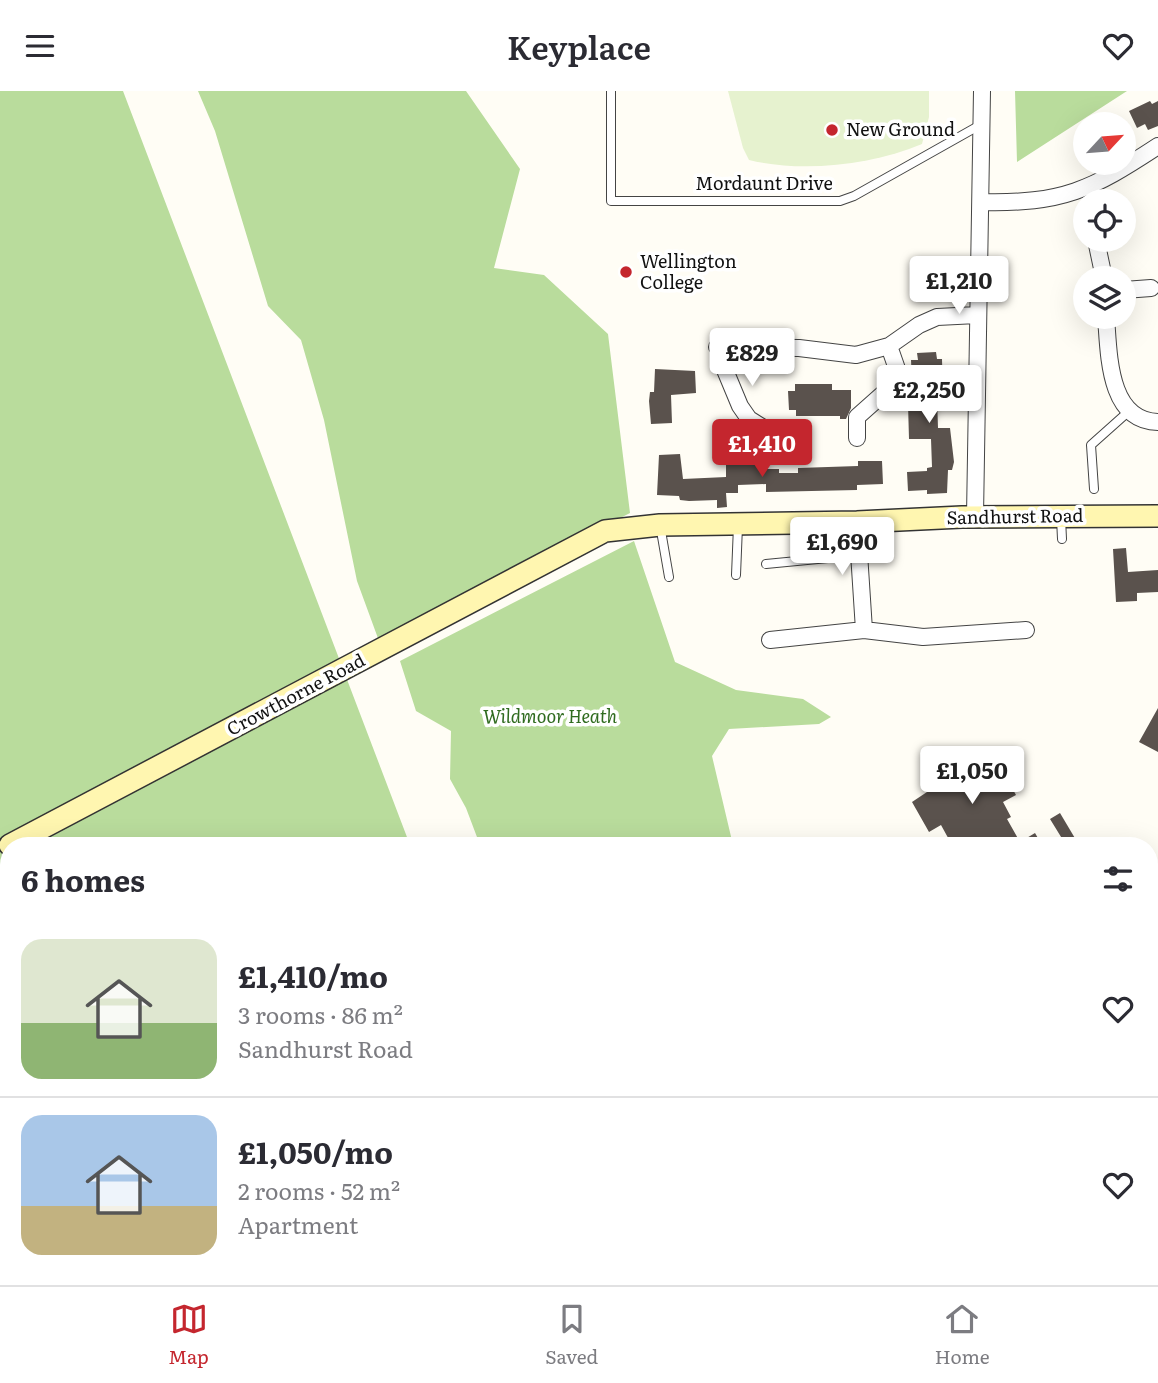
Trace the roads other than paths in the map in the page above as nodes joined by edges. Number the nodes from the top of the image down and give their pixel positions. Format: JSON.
{"nodes":[{"id":1,"x":611,"y":91,"type":"edge"},
{"id":2,"x":982,"y":91,"type":"edge"},
{"id":3,"x":982,"y":124,"type":"junction"},
{"id":4,"x":1158,"y":146,"type":"edge"},
{"id":5,"x":1094,"y":189,"type":"edge"},
{"id":6,"x":1073,"y":198,"type":"edge"},
{"id":7,"x":981,"y":202,"type":"junction"},
{"id":8,"x":1151,"y":288,"type":"dead end"},
{"id":9,"x":1136,"y":289,"type":"edge"},
{"id":10,"x":977,"y":315,"type":"junction"},
{"id":11,"x":1108,"y":329,"type":"edge"},
{"id":12,"x":889,"y":346,"type":"junction"},
{"id":13,"x":1128,"y":412,"type":"junction"},
{"id":14,"x":1158,"y":422,"type":"edge"},
{"id":15,"x":770,"y":432,"type":"dead end"},
{"id":16,"x":857,"y":438,"type":"dead end"},
{"id":17,"x":1094,"y":489,"type":"dead end"},
{"id":18,"x":1061,"y":515,"type":"junction"},
{"id":19,"x":975,"y":516,"type":"junction"},
{"id":20,"x":1158,"y":516,"type":"edge"},
{"id":21,"x":857,"y":522,"type":"junction"},
{"id":22,"x":738,"y":523,"type":"junction"},
{"id":23,"x":660,"y":525,"type":"junction"},
{"id":24,"x":1062,"y":539,"type":"dead end"},
{"id":25,"x":581,"y":543,"type":"joint"},
{"id":26,"x":859,"y":555,"type":"junction"},
{"id":27,"x":766,"y":564,"type":"dead end"},
{"id":28,"x":736,"y":575,"type":"dead end"},
{"id":29,"x":670,"y":577,"type":"dead end"},
{"id":30,"x":864,"y":630,"type":"junction"},
{"id":31,"x":1026,"y":630,"type":"dead end"},
{"id":32,"x":769,"y":640,"type":"dead end"},
{"id":33,"x":28,"y":837,"type":"edge"}],
"edges":[{"from":1,"to":3,"type":"lane","name":"Mordaunt Drive"},
{"from":2,"to":3,"type":"street"},
{"from":3,"to":7,"type":"street"},
{"from":4,"to":5,"type":"street"},
{"from":6,"to":7,"type":"street"},
{"from":7,"to":10,"type":"street"},
{"from":8,"to":9,"type":"street"},
{"from":10,"to":12,"type":"street"},
{"from":10,"to":19,"type":"street"},
{"from":11,"to":13,"type":"street"},
{"from":12,"to":15,"type":"street"},
{"from":12,"to":16,"type":"street"},
{"from":13,"to":14,"type":"street"},
{"from":13,"to":17,"type":"lane"},
{"from":18,"to":19,"type":"street","name":"Sandhurst Road"},
{"from":18,"to":20,"type":"street","name":"Sandhurst Road"},
{"from":18,"to":24,"type":"lane"},
{"from":19,"to":21,"type":"street","name":"Sandhurst Road"},
{"from":21,"to":22,"type":"street","name":"Sandhurst Road"},
{"from":21,"to":26,"type":"street"},
{"from":22,"to":23,"type":"street","name":"Sandhurst Road"},
{"from":22,"to":28,"type":"lane"},
{"from":23,"to":25,"type":"street","name":"Sandhurst Road"},
{"from":23,"to":29,"type":"lane"},
{"from":25,"to":33,"type":"street","name":"Crowthorne Road"},
{"from":26,"to":27,"type":"lane"},
{"from":26,"to":30,"type":"street"},
{"from":30,"to":31,"type":"street"},
{"from":30,"to":32,"type":"street"}]}
